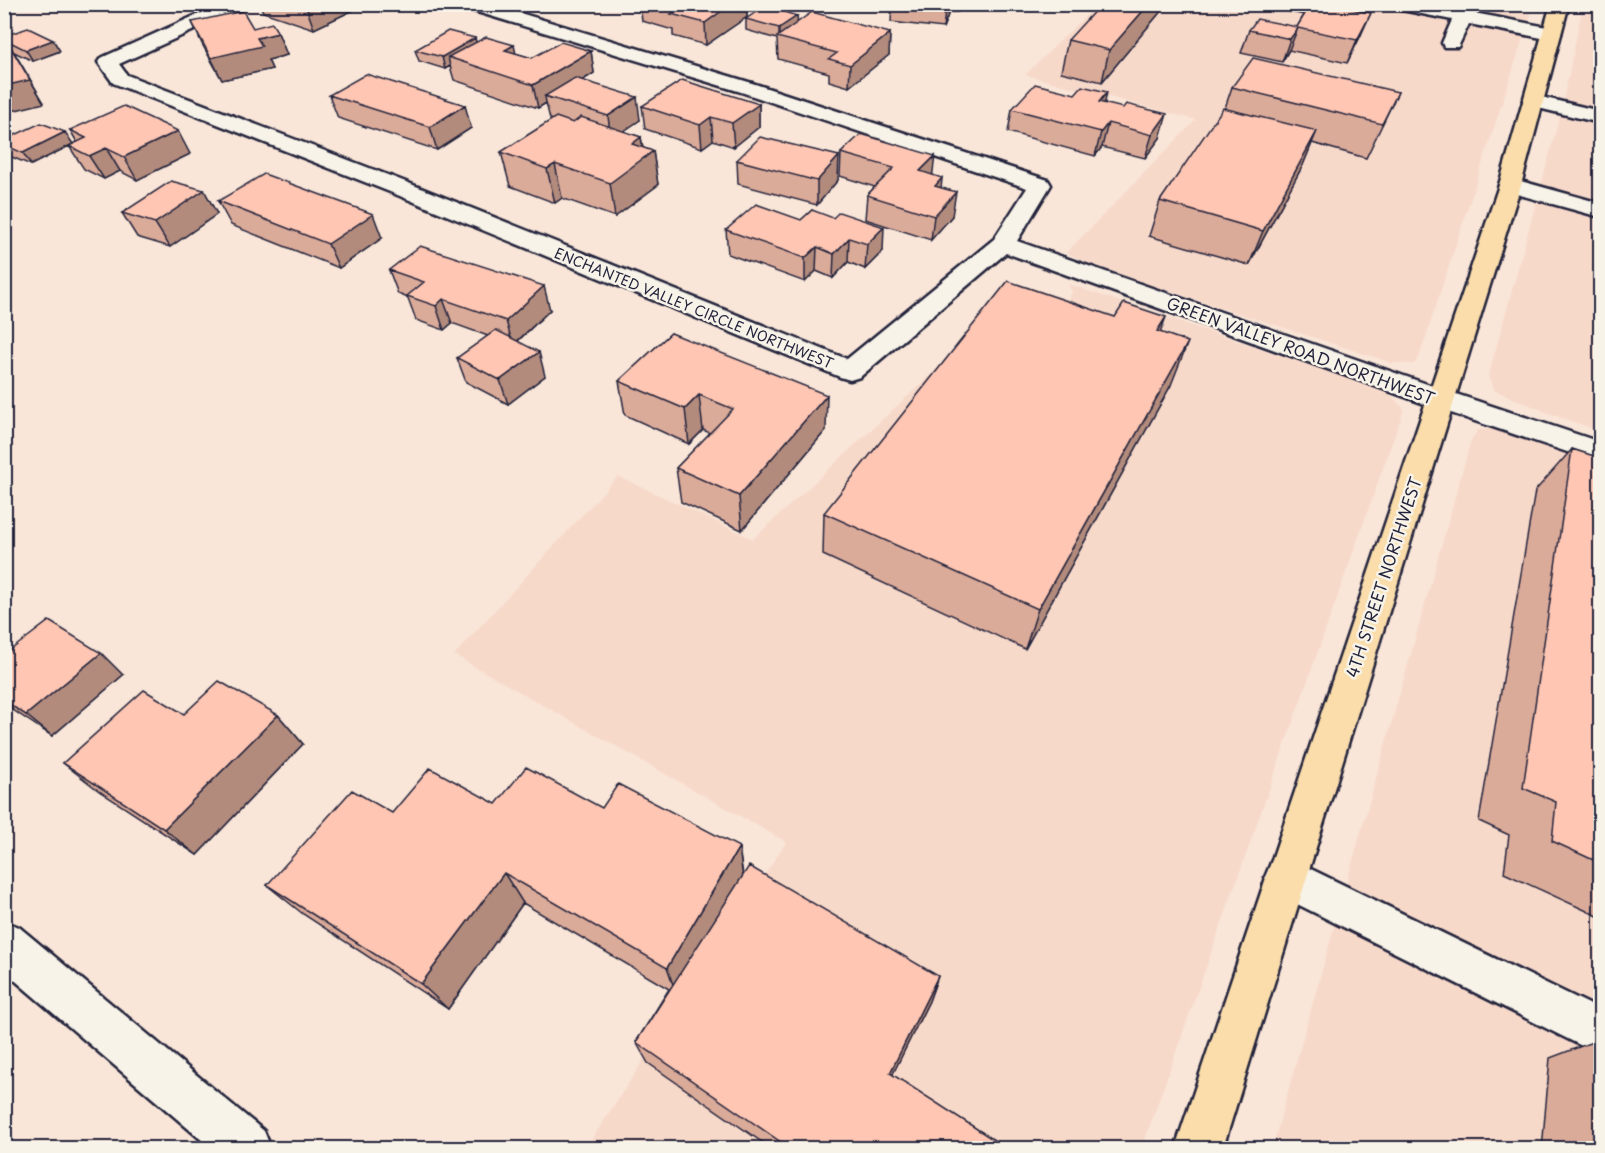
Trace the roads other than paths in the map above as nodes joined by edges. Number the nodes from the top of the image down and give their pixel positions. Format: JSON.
{"nodes":[{"id":1,"x":237,"y":4,"type":"edge"},
{"id":2,"x":470,"y":4,"type":"edge"},
{"id":3,"x":1398,"y":4,"type":"edge"},
{"id":4,"x":1463,"y":17,"type":"junction"},
{"id":5,"x":1556,"y":19,"type":"edge"},
{"id":6,"x":1451,"y":43,"type":"dead end"},
{"id":7,"x":1533,"y":101,"type":"junction"},
{"id":8,"x":1600,"y":117,"type":"edge"},
{"id":9,"x":1510,"y":185,"type":"junction"},
{"id":10,"x":1600,"y":210,"type":"edge"},
{"id":11,"x":1003,"y":244,"type":"junction"},
{"id":12,"x":1440,"y":399,"type":"junction"},
{"id":13,"x":1600,"y":453,"type":"edge"},
{"id":14,"x":1286,"y":877,"type":"junction"},
{"id":15,"x":4,"y":942,"type":"edge"},
{"id":16,"x":1600,"y":1025,"type":"edge"},
{"id":17,"x":247,"y":1149,"type":"edge"},
{"id":18,"x":1199,"y":1149,"type":"edge"}],
"edges":[{"from":1,"to":11,"type":"street","name":"ENCHANTED VALLEY CIRCLE NORTHWEST"},
{"from":2,"to":11,"type":"street","name":"ENCHANTED VALLEY CIRCLE NORTHWEST"},
{"from":3,"to":4,"type":"street"},
{"from":4,"to":5,"type":"street"},
{"from":4,"to":6,"type":"street"},
{"from":5,"to":7,"type":"main road","name":"4TH STREET NORTHWEST"},
{"from":7,"to":8,"type":"street"},
{"from":7,"to":9,"type":"main road","name":"4TH STREET NORTHWEST"},
{"from":9,"to":10,"type":"street"},
{"from":9,"to":12,"type":"main road","name":"4TH STREET NORTHWEST"},
{"from":11,"to":12,"type":"street","name":"GREEN VALLEY ROAD NORTHWEST"},
{"from":12,"to":13,"type":"street","name":"GREEN VALLEY ROAD NORTHWEST"},
{"from":12,"to":14,"type":"main road","name":"4TH STREET NORTHWEST"},
{"from":14,"to":16,"type":"street"},
{"from":14,"to":18,"type":"main road","name":"4TH STREET NORTHWEST"},
{"from":15,"to":17,"type":"street"}]}
